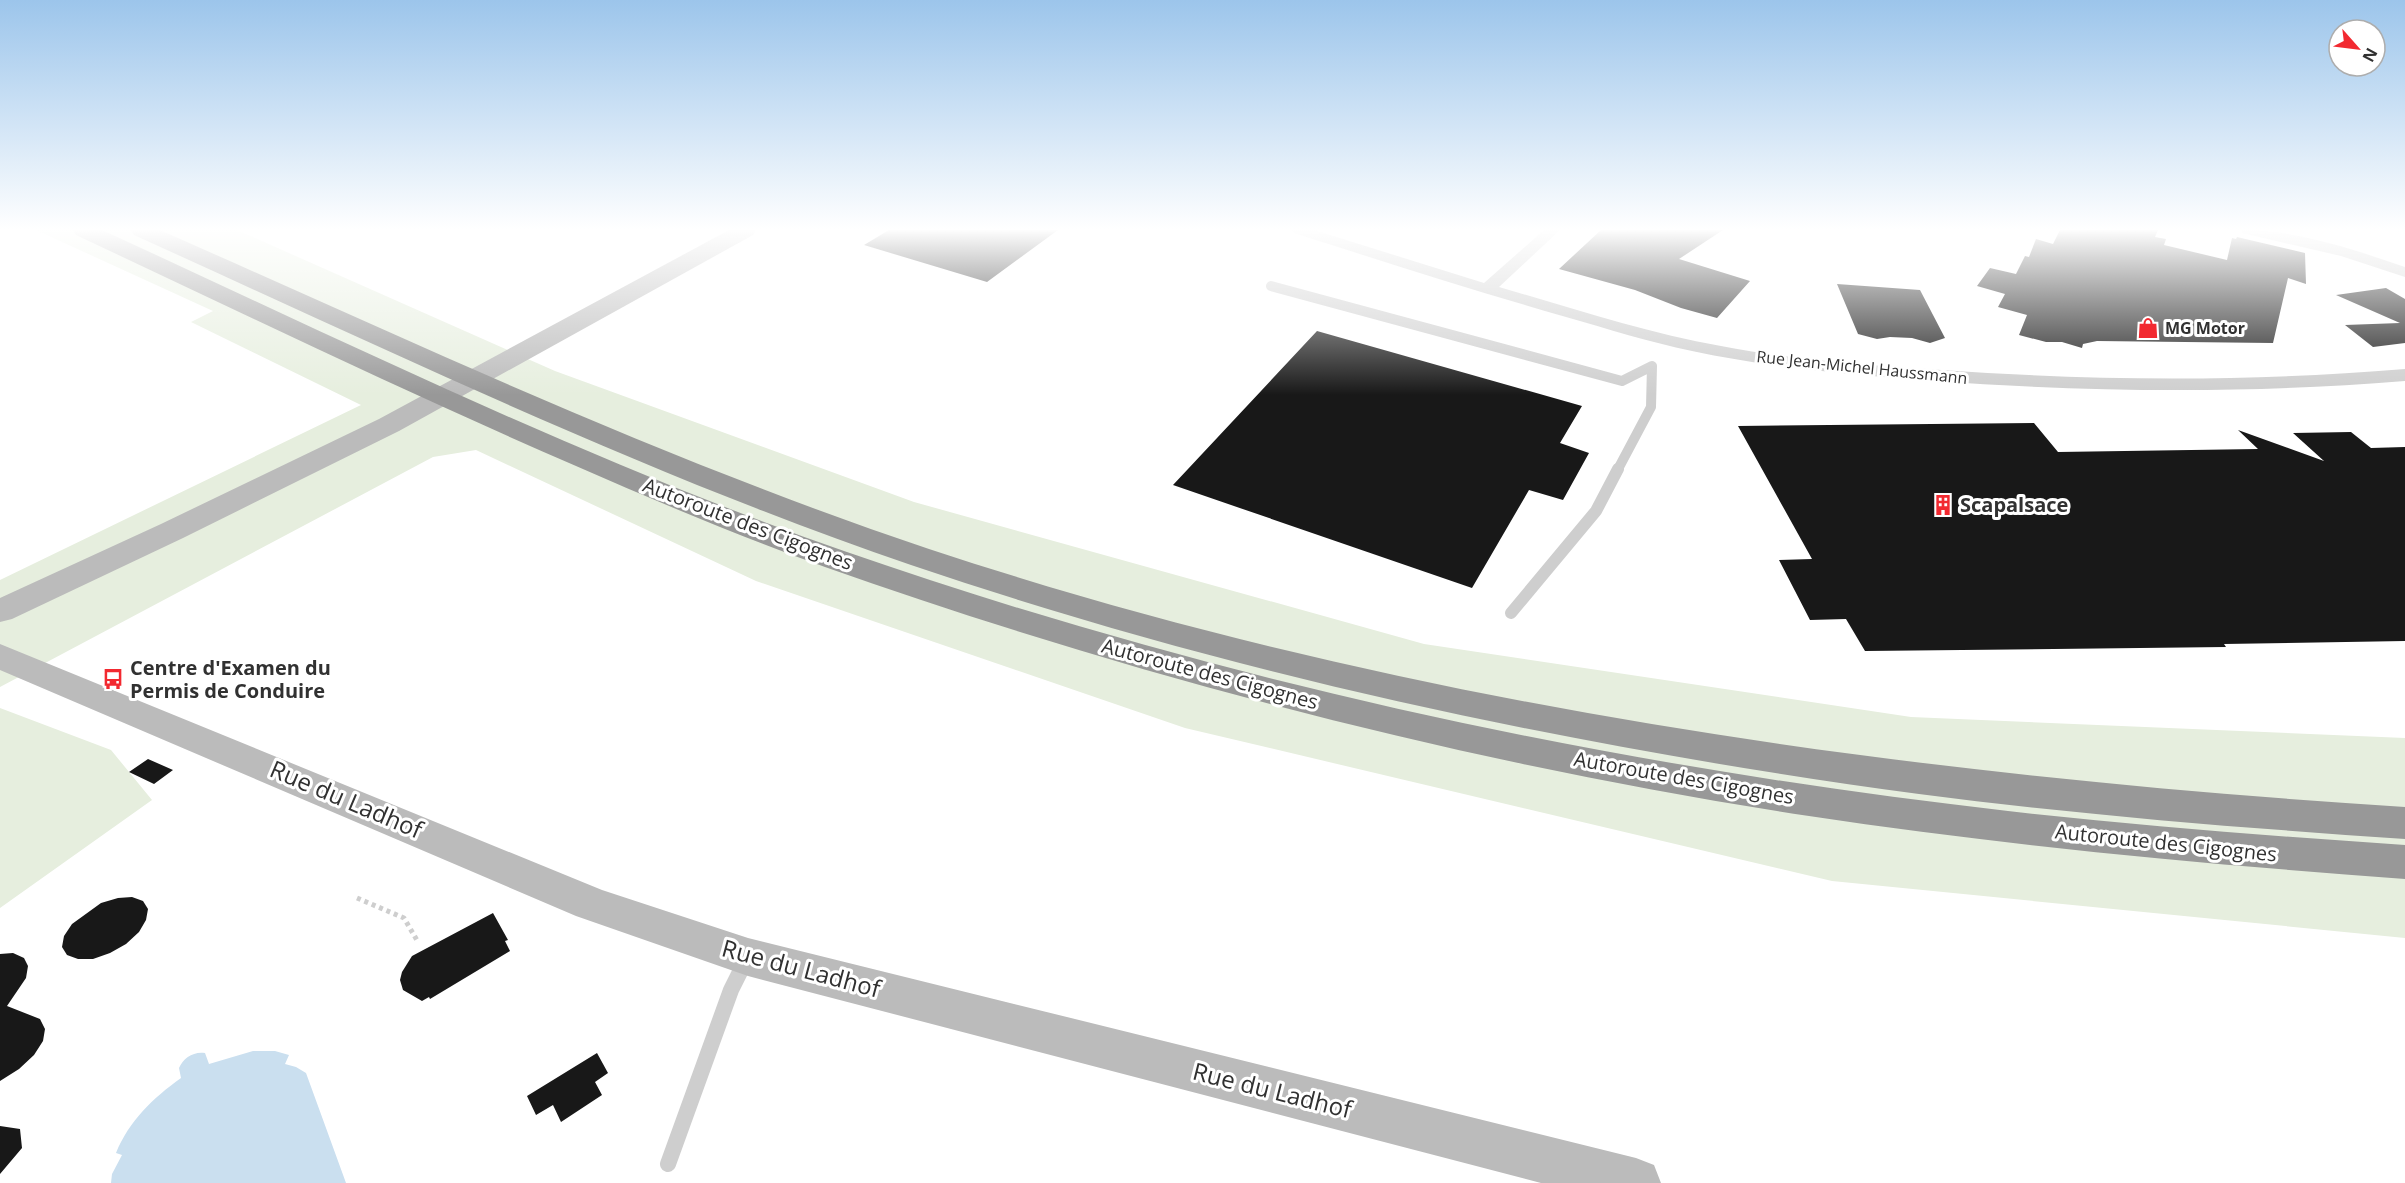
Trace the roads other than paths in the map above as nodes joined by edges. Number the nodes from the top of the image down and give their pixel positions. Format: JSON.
{"nodes":[{"id":1,"x":203,"y":285,"type":"edge"},
{"id":2,"x":265,"y":285,"type":"edge"},
{"id":3,"x":644,"y":285,"type":"edge"},
{"id":4,"x":1474,"y":285,"type":"edge"},
{"id":5,"x":1490,"y":285,"type":"edge"},
{"id":6,"x":1271,"y":286,"type":"dead end"},
{"id":7,"x":1486,"y":289,"type":"junction"},
{"id":8,"x":2405,"y":375,"type":"edge"},
{"id":9,"x":0,"y":611,"type":"edge"},
{"id":10,"x":1512,"y":613,"type":"dead end"},
{"id":11,"x":0,"y":656,"type":"edge"},
{"id":12,"x":2405,"y":823,"type":"edge"},
{"id":13,"x":2405,"y":862,"type":"edge"},
{"id":14,"x":748,"y":957,"type":"junction"},
{"id":15,"x":668,"y":1164,"type":"dead end"},
{"id":16,"x":1636,"y":1183,"type":"edge"}],
"edges":[{"from":1,"to":13,"type":"highway","name":"Autoroute des Cigognes"},
{"from":2,"to":12,"type":"highway","name":"Autoroute des Cigognes"},
{"from":3,"to":9,"type":"main road"},
{"from":4,"to":7,"type":"street","name":"Rue Jean-Michel Haussmann"},
{"from":5,"to":7,"type":"street"},
{"from":6,"to":10,"type":"lane"},
{"from":7,"to":8,"type":"street","name":"Rue Jean-Michel Haussmann"},
{"from":11,"to":14,"type":"main road","name":"Rue du Ladhof"},
{"from":14,"to":15,"type":"lane"},
{"from":14,"to":16,"type":"main road","name":"Rue du Ladhof"}]}
